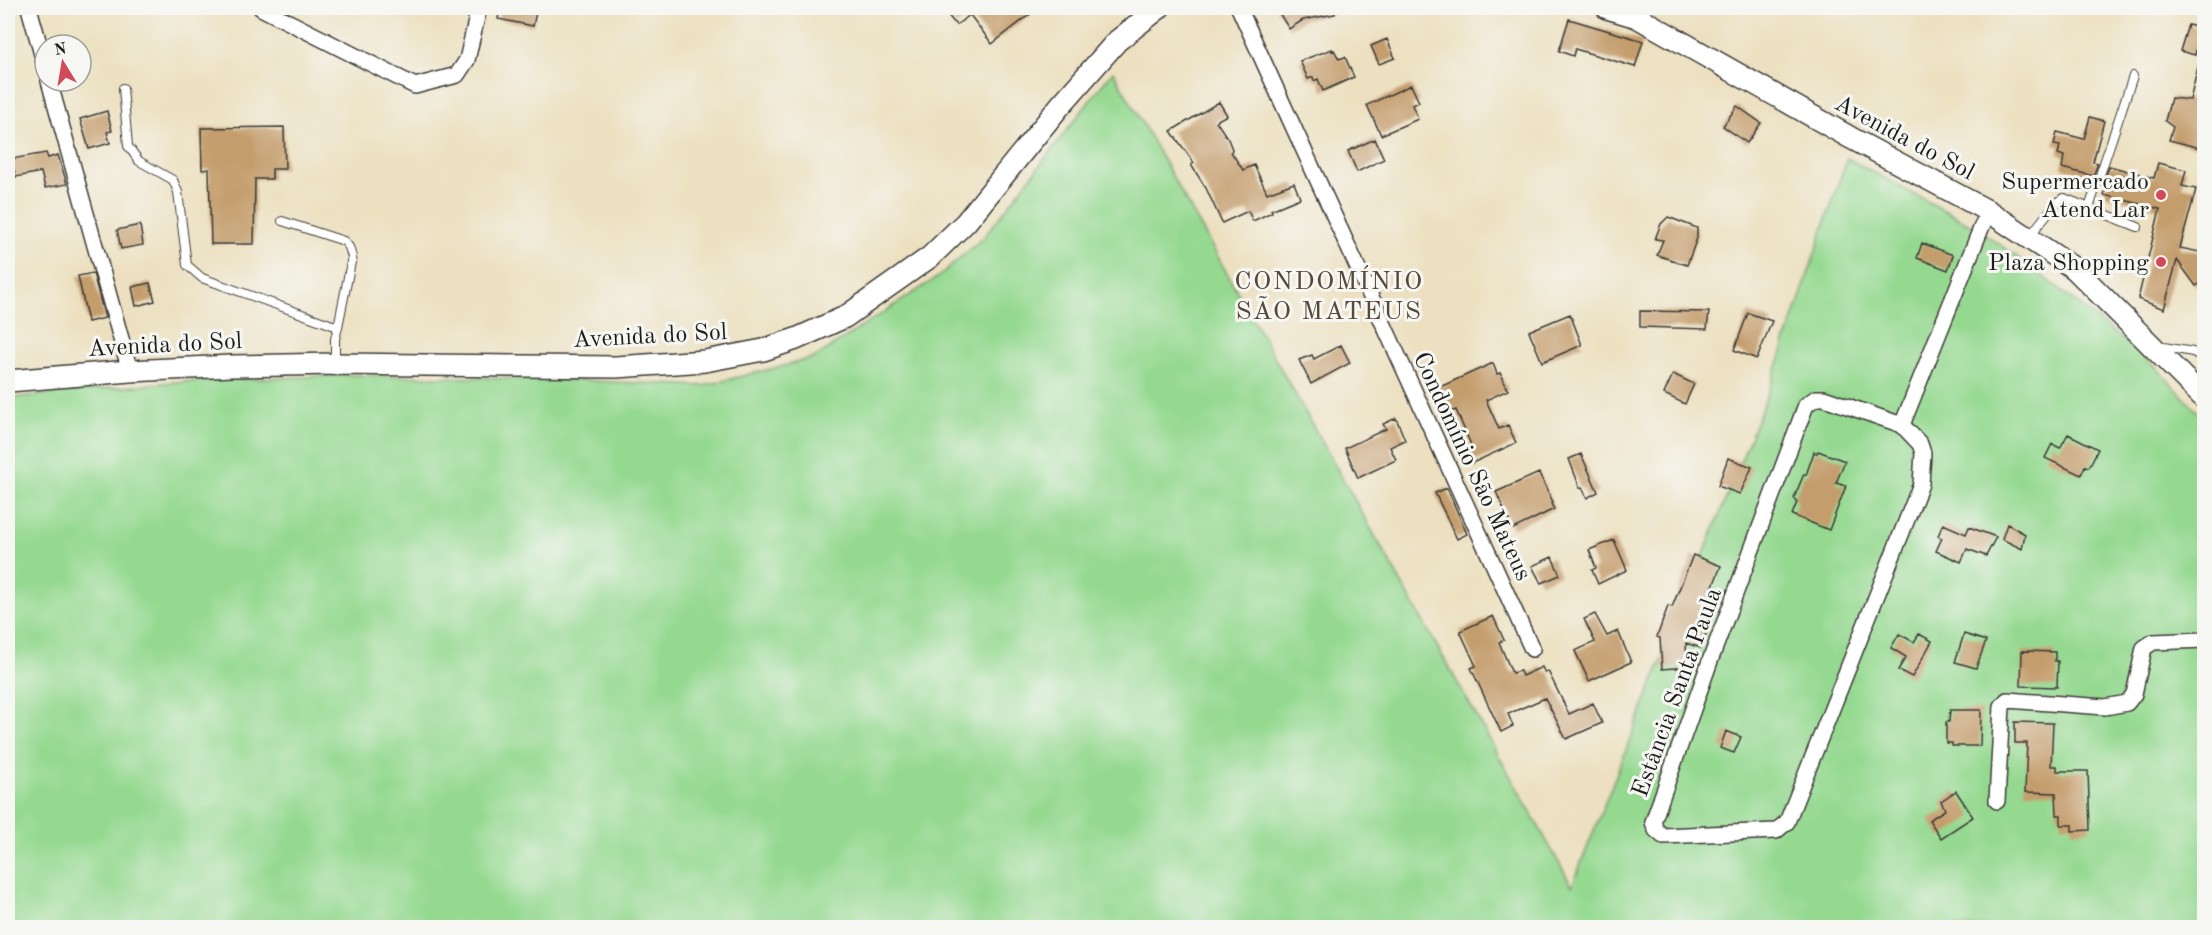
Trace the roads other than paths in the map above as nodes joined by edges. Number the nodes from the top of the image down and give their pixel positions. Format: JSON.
{"nodes":[{"id":1,"x":29,"y":8,"type":"edge"},
{"id":2,"x":261,"y":8,"type":"edge"},
{"id":3,"x":479,"y":8,"type":"edge"},
{"id":4,"x":1159,"y":8,"type":"edge"},
{"id":5,"x":1239,"y":8,"type":"edge"},
{"id":6,"x":1607,"y":8,"type":"edge"},
{"id":7,"x":36,"y":33,"type":"edge"},
{"id":8,"x":2133,"y":76,"type":"dead end"},
{"id":9,"x":123,"y":88,"type":"dead end"},
{"id":10,"x":52,"y":93,"type":"edge"},
{"id":11,"x":2089,"y":208,"type":"junction"},
{"id":12,"x":1988,"y":211,"type":"junction"},
{"id":13,"x":282,"y":221,"type":"dead end"},
{"id":14,"x":2138,"y":227,"type":"dead end"},
{"id":15,"x":2028,"y":238,"type":"junction"},
{"id":16,"x":338,"y":327,"type":"junction"},
{"id":17,"x":2151,"y":345,"type":"junction"},
{"id":18,"x":2205,"y":358,"type":"edge"},
{"id":19,"x":335,"y":364,"type":"junction"},
{"id":20,"x":130,"y":371,"type":"junction"},
{"id":21,"x":8,"y":381,"type":"edge"},
{"id":22,"x":2205,"y":398,"type":"edge"},
{"id":23,"x":1902,"y":425,"type":"junction"},
{"id":24,"x":2205,"y":640,"type":"edge"},
{"id":25,"x":1532,"y":650,"type":"dead end"},
{"id":26,"x":1997,"y":801,"type":"dead end"}],
"edges":[{"from":1,"to":7,"type":"street"},
{"from":2,"to":3,"type":"street"},
{"from":4,"to":19,"type":"street","name":"Avenida do Sol"},
{"from":5,"to":25,"type":"street","name":"Condomínio São Mateus"},
{"from":6,"to":12,"type":"street","name":"Avenida do Sol"},
{"from":8,"to":11,"type":"lane"},
{"from":9,"to":16,"type":"lane"},
{"from":10,"to":20,"type":"street"},
{"from":11,"to":14,"type":"lane"},
{"from":11,"to":15,"type":"lane"},
{"from":12,"to":15,"type":"street","name":"Avenida do Sol"},
{"from":12,"to":23,"type":"street"},
{"from":13,"to":16,"type":"lane"},
{"from":15,"to":17,"type":"street","name":"Avenida do Sol"},
{"from":16,"to":19,"type":"lane"},
{"from":17,"to":18,"type":"lane"},
{"from":17,"to":22,"type":"street","name":"Avenida do Sol"},
{"from":19,"to":20,"type":"street","name":"Avenida do Sol"},
{"from":20,"to":21,"type":"street","name":"Avenida do Sol"},
{"from":23,"to":23,"type":"street","name":"Estância Santa Paula"},
{"from":24,"to":26,"type":"street"}]}
